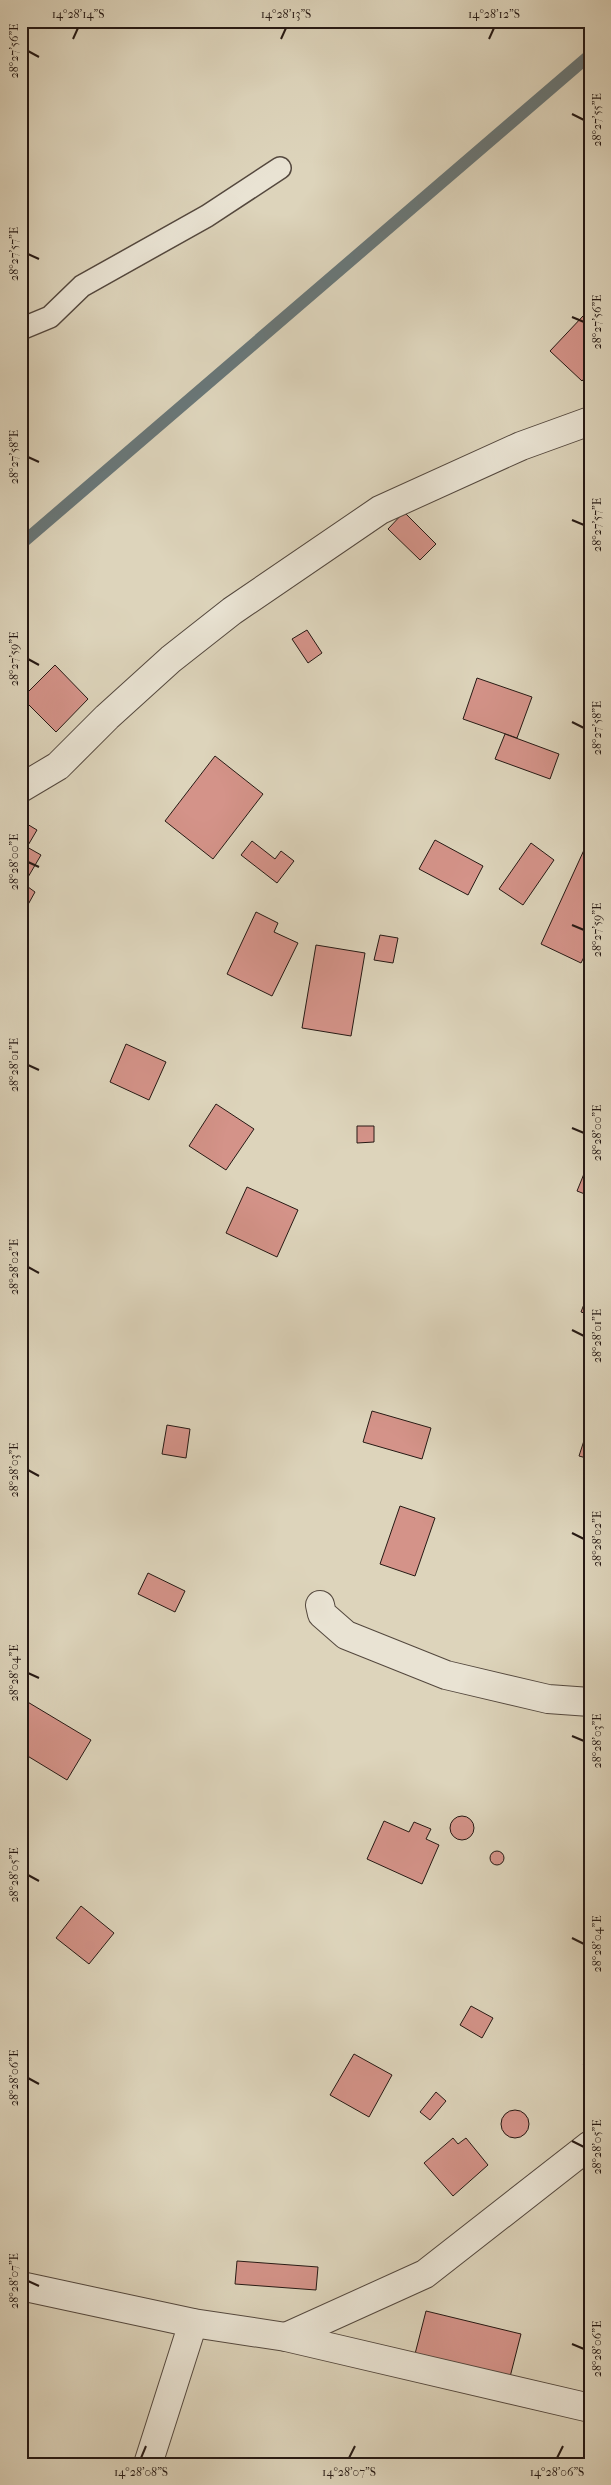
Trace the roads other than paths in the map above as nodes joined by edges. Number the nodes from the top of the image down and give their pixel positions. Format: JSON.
{"nodes":[{"id":1,"x":280,"y":168,"type":"dead end"},
{"id":2,"x":21,"y":329,"type":"edge"},
{"id":3,"x":590,"y":421,"type":"edge"},
{"id":4,"x":21,"y":788,"type":"edge"},
{"id":5,"x":320,"y":1605,"type":"dead end"},
{"id":6,"x":590,"y":1702,"type":"edge"},
{"id":7,"x":590,"y":2144,"type":"edge"},
{"id":8,"x":21,"y":2286,"type":"edge"},
{"id":9,"x":193,"y":2323,"type":"junction"},
{"id":10,"x":286,"y":2337,"type":"junction"},
{"id":11,"x":590,"y":2408,"type":"edge"},
{"id":12,"x":148,"y":2464,"type":"edge"}],
"edges":[{"from":1,"to":2,"type":"lane"},
{"from":3,"to":4,"type":"street"},
{"from":5,"to":6,"type":"street"},
{"from":7,"to":10,"type":"street"},
{"from":8,"to":9,"type":"street"},
{"from":9,"to":10,"type":"street"},
{"from":9,"to":12,"type":"street"},
{"from":10,"to":11,"type":"street"}]}
